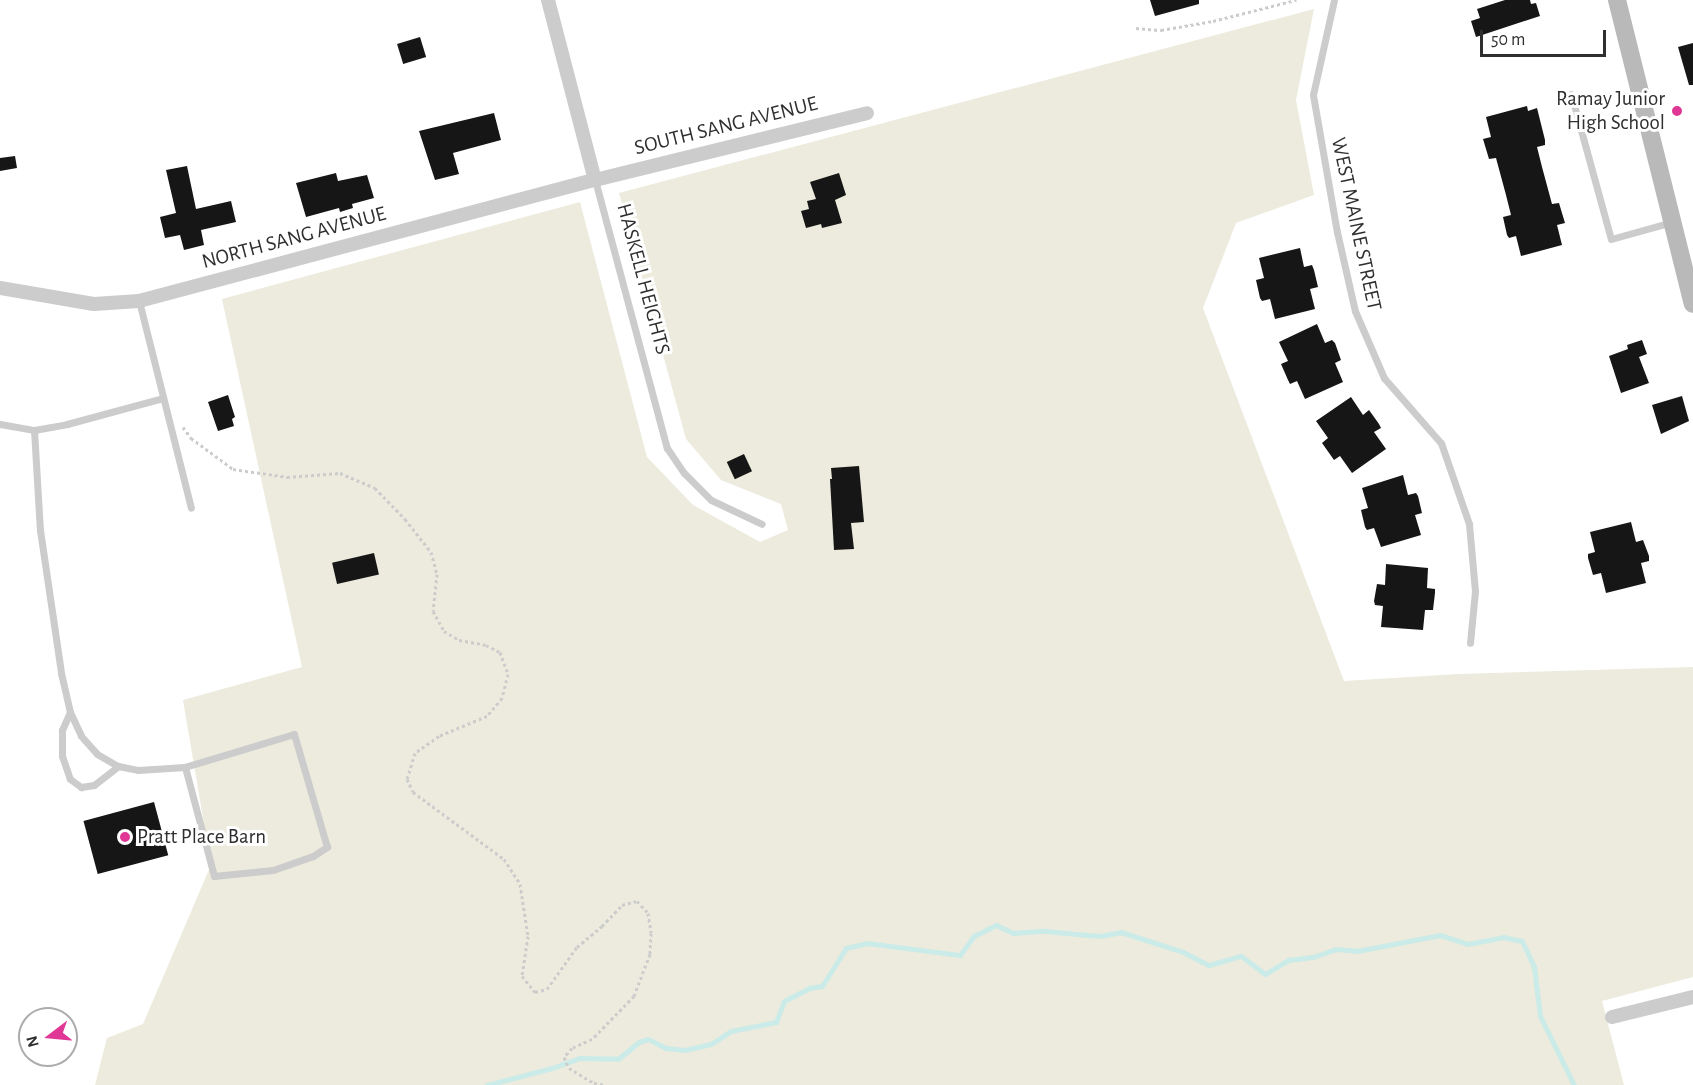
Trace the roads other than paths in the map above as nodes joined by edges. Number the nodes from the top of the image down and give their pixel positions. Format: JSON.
{"nodes":[{"id":1,"x":548,"y":0,"type":"edge"},
{"id":2,"x":1335,"y":0,"type":"edge"},
{"id":3,"x":1617,"y":0,"type":"edge"},
{"id":4,"x":1570,"y":94,"type":"dead end"},
{"id":5,"x":867,"y":113,"type":"dead end"},
{"id":6,"x":595,"y":180,"type":"junction"},
{"id":7,"x":1672,"y":222,"type":"junction"},
{"id":8,"x":0,"y":288,"type":"edge"},
{"id":9,"x":139,"y":301,"type":"junction"},
{"id":10,"x":1693,"y":303,"type":"edge"},
{"id":11,"x":163,"y":398,"type":"junction"},
{"id":12,"x":0,"y":424,"type":"edge"},
{"id":13,"x":34,"y":430,"type":"junction"},
{"id":14,"x":191,"y":508,"type":"dead end"},
{"id":15,"x":762,"y":524,"type":"dead end"},
{"id":16,"x":1470,"y":643,"type":"dead end"},
{"id":17,"x":69,"y":712,"type":"junction"},
{"id":18,"x":118,"y":766,"type":"junction"},
{"id":19,"x":185,"y":767,"type":"junction"},
{"id":20,"x":1693,"y":997,"type":"edge"},
{"id":21,"x":1612,"y":1017,"type":"dead end"}],
"edges":[{"from":1,"to":6,"type":"street","name":"HASKELL HEIGHTS"},
{"from":2,"to":16,"type":"lane","name":"WEST MAINE STREET"},
{"from":3,"to":7,"type":"street"},
{"from":4,"to":7,"type":"lane"},
{"from":5,"to":6,"type":"street","name":"SOUTH SANG AVENUE"},
{"from":6,"to":9,"type":"street","name":"NORTH SANG AVENUE"},
{"from":6,"to":15,"type":"lane","name":"HASKELL HEIGHTS"},
{"from":7,"to":10,"type":"street"},
{"from":8,"to":9,"type":"street","name":"NORTH SANG AVENUE"},
{"from":9,"to":11,"type":"lane"},
{"from":11,"to":13,"type":"lane"},
{"from":11,"to":14,"type":"lane"},
{"from":12,"to":13,"type":"lane"},
{"from":13,"to":17,"type":"lane"},
{"from":17,"to":18,"type":"lane"},
{"from":17,"to":18,"type":"lane"},
{"from":18,"to":19,"type":"lane"},
{"from":19,"to":19,"type":"lane"},
{"from":20,"to":21,"type":"street"}]}
